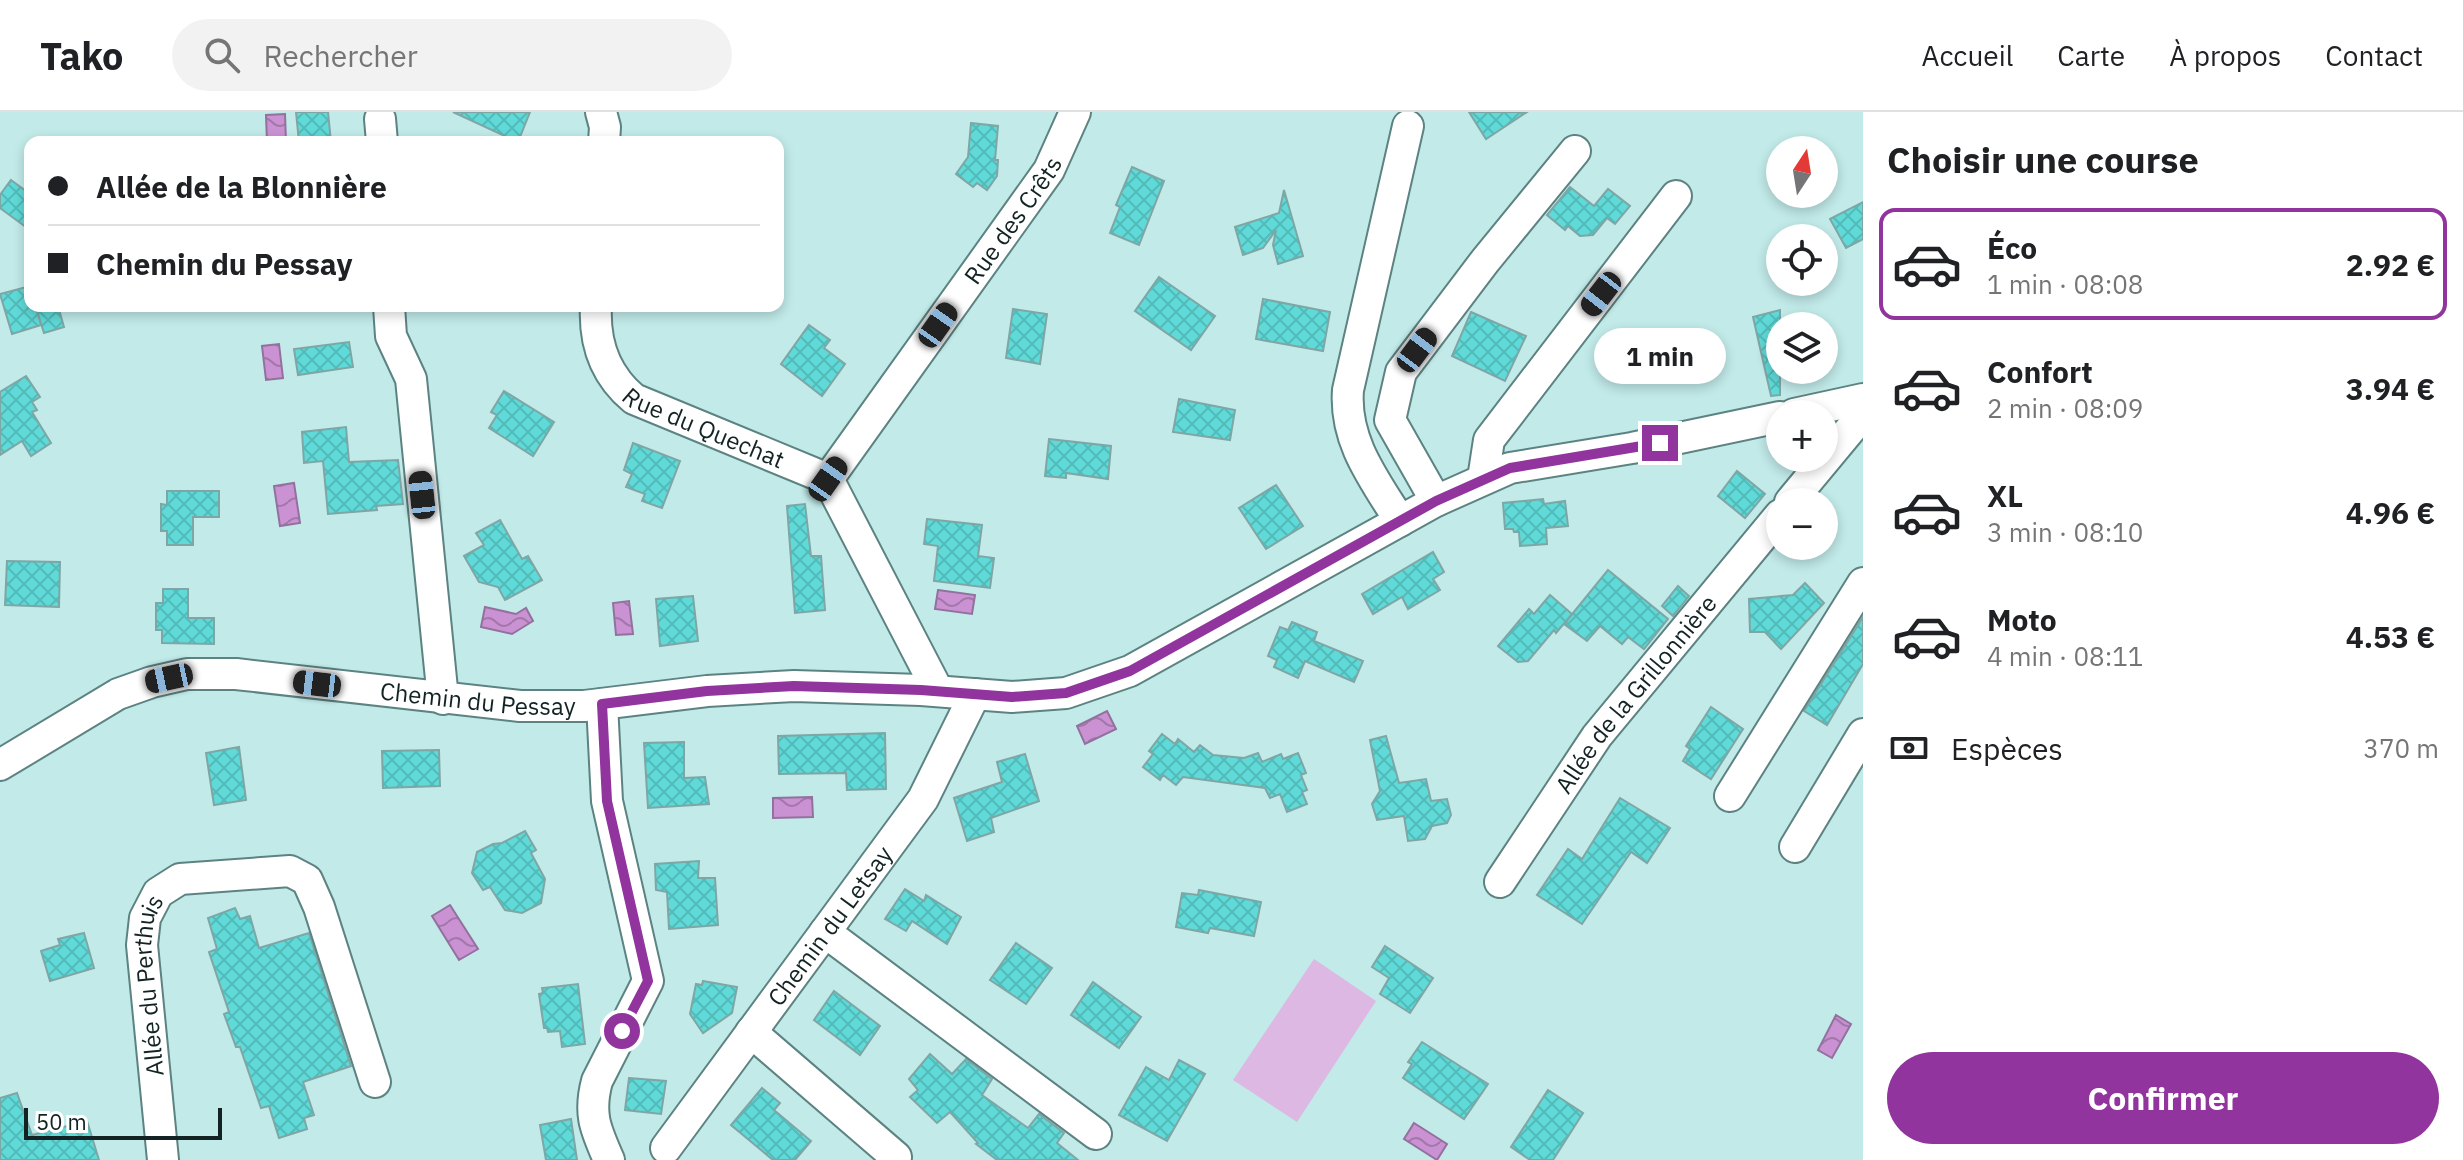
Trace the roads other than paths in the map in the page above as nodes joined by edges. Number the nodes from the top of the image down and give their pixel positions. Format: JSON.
{"nodes":[{"id":1,"x":601,"y":112,"type":"edge"},
{"id":2,"x":1072,"y":113,"type":"edge"},
{"id":3,"x":1408,"y":126,"type":"dead end"},
{"id":4,"x":604,"y":136,"type":"edge"},
{"id":5,"x":1575,"y":151,"type":"dead end"},
{"id":6,"x":1676,"y":196,"type":"dead end"},
{"id":7,"x":389,"y":312,"type":"edge"},
{"id":8,"x":596,"y":312,"type":"edge"},
{"id":9,"x":1863,"y":399,"type":"edge"},
{"id":10,"x":1838,"y":404,"type":"edge"},
{"id":11,"x":1863,"y":414,"type":"edge"},
{"id":12,"x":1766,"y":420,"type":"edge"},
{"id":13,"x":828,"y":479,"type":"junction"},
{"id":14,"x":1483,"y":479,"type":"junction"},
{"id":15,"x":1802,"y":488,"type":"edge"},
{"id":16,"x":1436,"y":501,"type":"junction"},
{"id":17,"x":1400,"y":521,"type":"junction"},
{"id":18,"x":1766,"y":532,"type":"edge"},
{"id":19,"x":1863,"y":583,"type":"edge"},
{"id":20,"x":938,"y":691,"type":"junction"},
{"id":21,"x":975,"y":694,"type":"junction"},
{"id":22,"x":443,"y":699,"type":"junction"},
{"id":23,"x":602,"y":704,"type":"junction"},
{"id":24,"x":1863,"y":734,"type":"edge"},
{"id":25,"x":0,"y":765,"type":"edge"},
{"id":26,"x":1730,"y":796,"type":"dead end"},
{"id":27,"x":1795,"y":847,"type":"dead end"},
{"id":28,"x":1500,"y":882,"type":"dead end"},
{"id":29,"x":825,"y":932,"type":"junction"},
{"id":30,"x":751,"y":1032,"type":"junction"},
{"id":31,"x":375,"y":1082,"type":"dead end"},
{"id":32,"x":1096,"y":1134,"type":"dead end"},
{"id":33,"x":666,"y":1148,"type":"dead end"},
{"id":34,"x":896,"y":1157,"type":"dead end"},
{"id":35,"x":163,"y":1160,"type":"edge"},
{"id":36,"x":609,"y":1160,"type":"edge"}],
"edges":[{"from":1,"to":4,"type":"street"},
{"from":2,"to":13,"type":"street","name":"Rue des Crêts"},
{"from":3,"to":17,"type":"street"},
{"from":5,"to":16,"type":"street"},
{"from":6,"to":14,"type":"street"},
{"from":7,"to":22,"type":"street"},
{"from":8,"to":13,"type":"street","name":"Rue du Quechat"},
{"from":9,"to":10,"type":"street"},
{"from":11,"to":15,"type":"street"},
{"from":12,"to":14,"type":"street","name":"Chemin du Pessay"},
{"from":13,"to":20,"type":"street"},
{"from":14,"to":16,"type":"street","name":"Chemin du Pessay"},
{"from":16,"to":17,"type":"street","name":"Chemin du Pessay"},
{"from":17,"to":21,"type":"street","name":"Chemin du Pessay"},
{"from":18,"to":28,"type":"street","name":"Allée de la Grillonnière"},
{"from":19,"to":26,"type":"street"},
{"from":20,"to":21,"type":"street","name":"Chemin du Pessay"},
{"from":20,"to":23,"type":"street","name":"Chemin du Pessay"},
{"from":21,"to":29,"type":"street","name":"Chemin du Letsay"},
{"from":22,"to":23,"type":"street","name":"Chemin du Pessay"},
{"from":22,"to":25,"type":"street","name":"Chemin du Pessay"},
{"from":23,"to":36,"type":"street"},
{"from":24,"to":27,"type":"street"},
{"from":29,"to":30,"type":"street","name":"Chemin du Letsay"},
{"from":29,"to":32,"type":"street"},
{"from":30,"to":33,"type":"street","name":"Chemin du Letsay"},
{"from":30,"to":34,"type":"street"},
{"from":31,"to":35,"type":"street","name":"Allée du Perthuis"}]}
